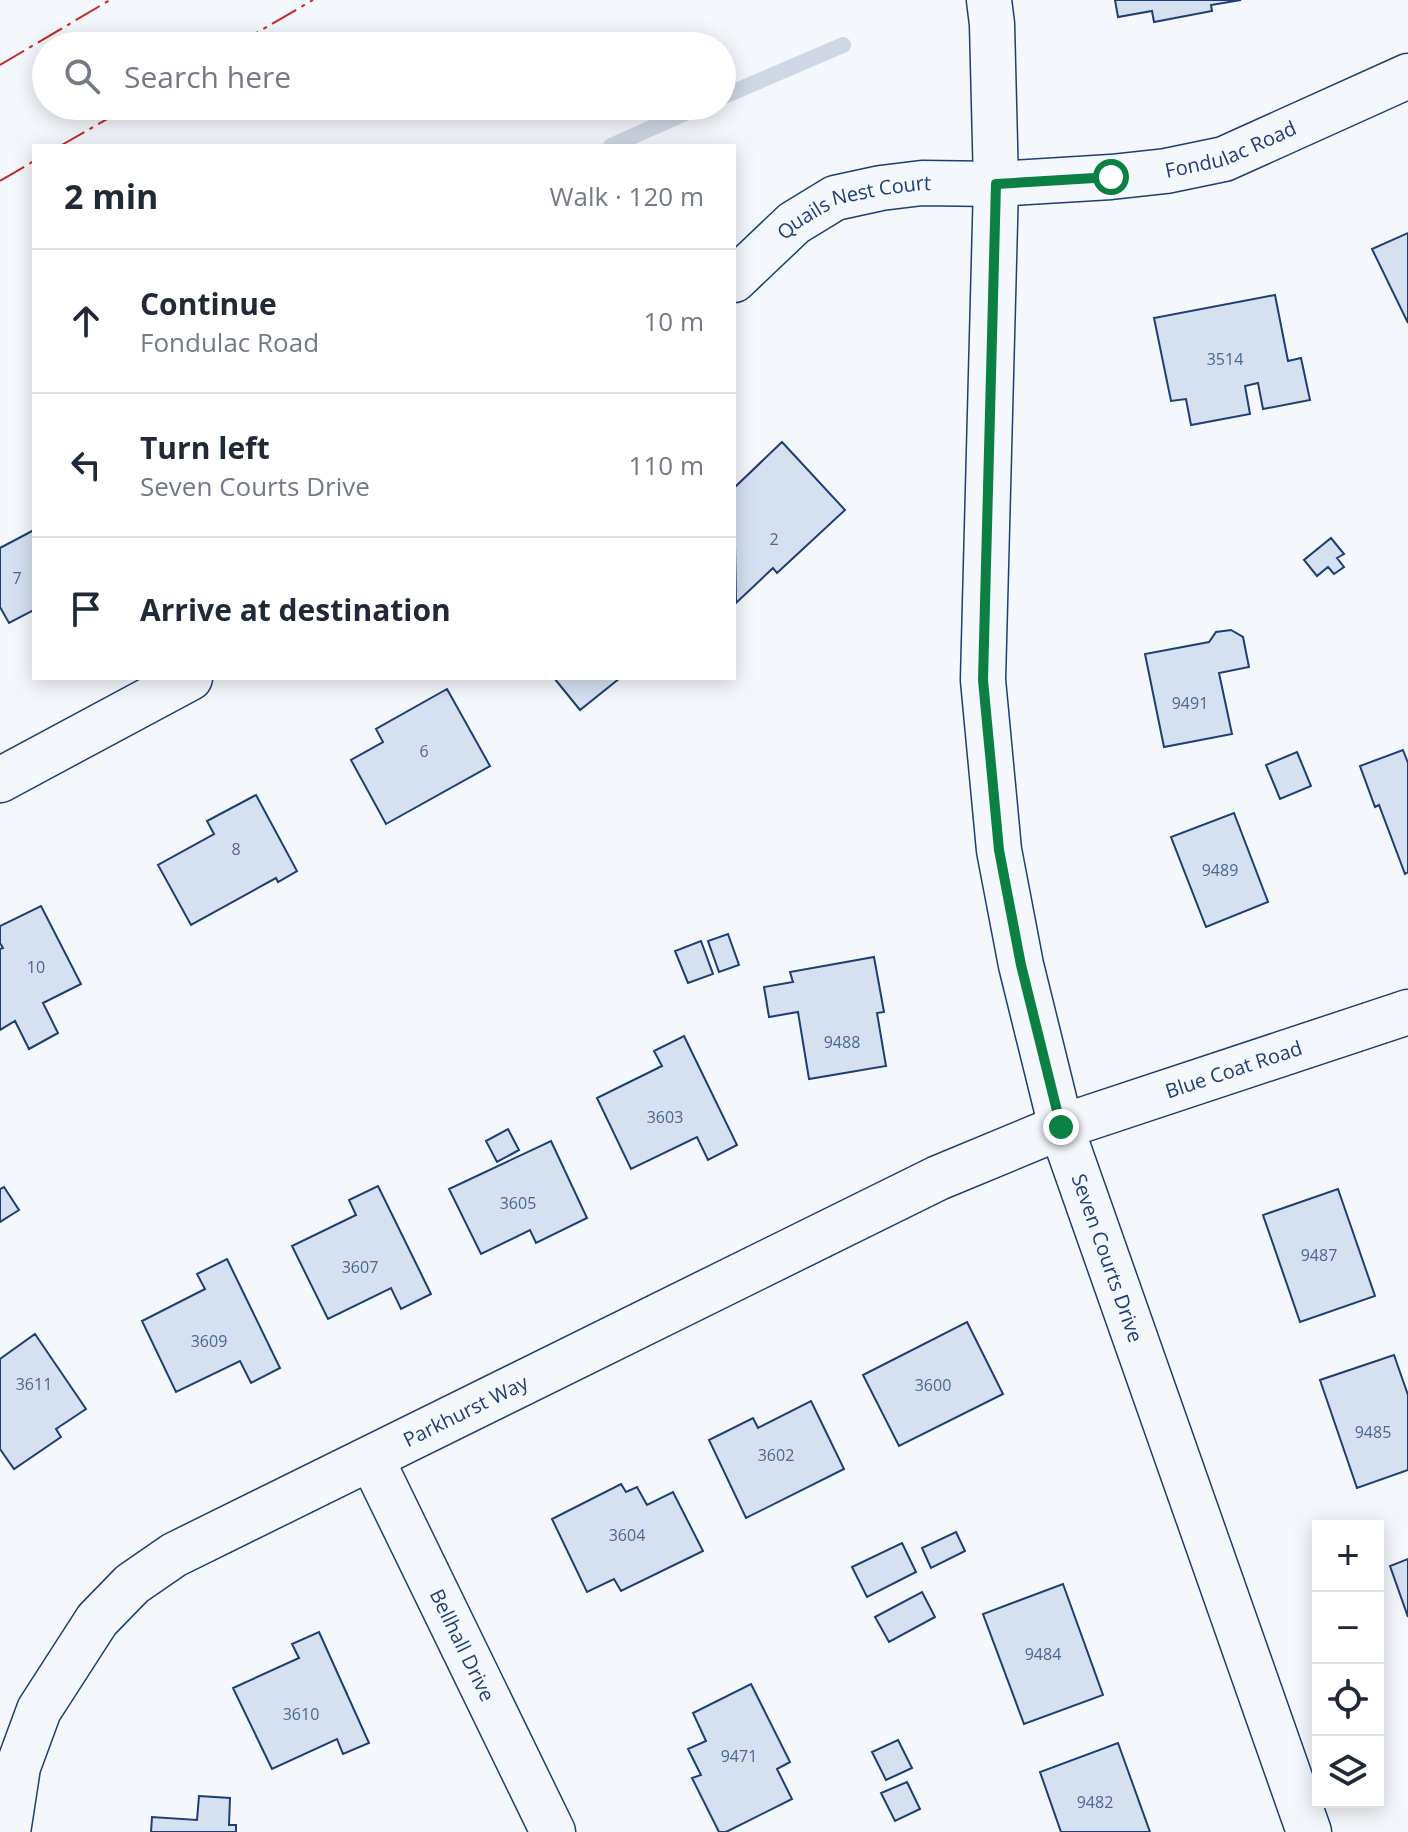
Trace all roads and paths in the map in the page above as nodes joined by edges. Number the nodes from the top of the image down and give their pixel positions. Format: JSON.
{"nodes":[{"id":1,"x":989,"y":0,"type":"edge"},
{"id":2,"x":1408,"y":76,"type":"edge"},
{"id":3,"x":996,"y":184,"type":"junction"},
{"id":4,"x":736,"y":278,"type":"edge"},
{"id":5,"x":186,"y":680,"type":"edge"},
{"id":6,"x":0,"y":780,"type":"edge"},
{"id":7,"x":1408,"y":1012,"type":"edge"},
{"id":8,"x":1061,"y":1127,"type":"junction"},
{"id":9,"x":372,"y":1460,"type":"junction"},
{"id":10,"x":8,"y":1832,"type":"edge"},
{"id":11,"x":553,"y":1832,"type":"edge"},
{"id":12,"x":1309,"y":1832,"type":"edge"}],
"edges":[{"from":1,"to":3,"type":"street","name":"Seven Courts Drive"},
{"from":2,"to":3,"type":"street","name":"Fondulac Road"},
{"from":3,"to":4,"type":"street","name":"Quails Nest Court"},
{"from":3,"to":8,"type":"street","name":"Seven Courts Drive"},
{"from":5,"to":6,"type":"street"},
{"from":7,"to":8,"type":"street","name":"Blue Coat Road"},
{"from":8,"to":9,"type":"street","name":"Parkhurst Way"},
{"from":8,"to":12,"type":"street","name":"Seven Courts Drive"},
{"from":9,"to":10,"type":"street","name":"Parkhurst Way"},
{"from":9,"to":11,"type":"street","name":"Bellhall Drive"}]}
